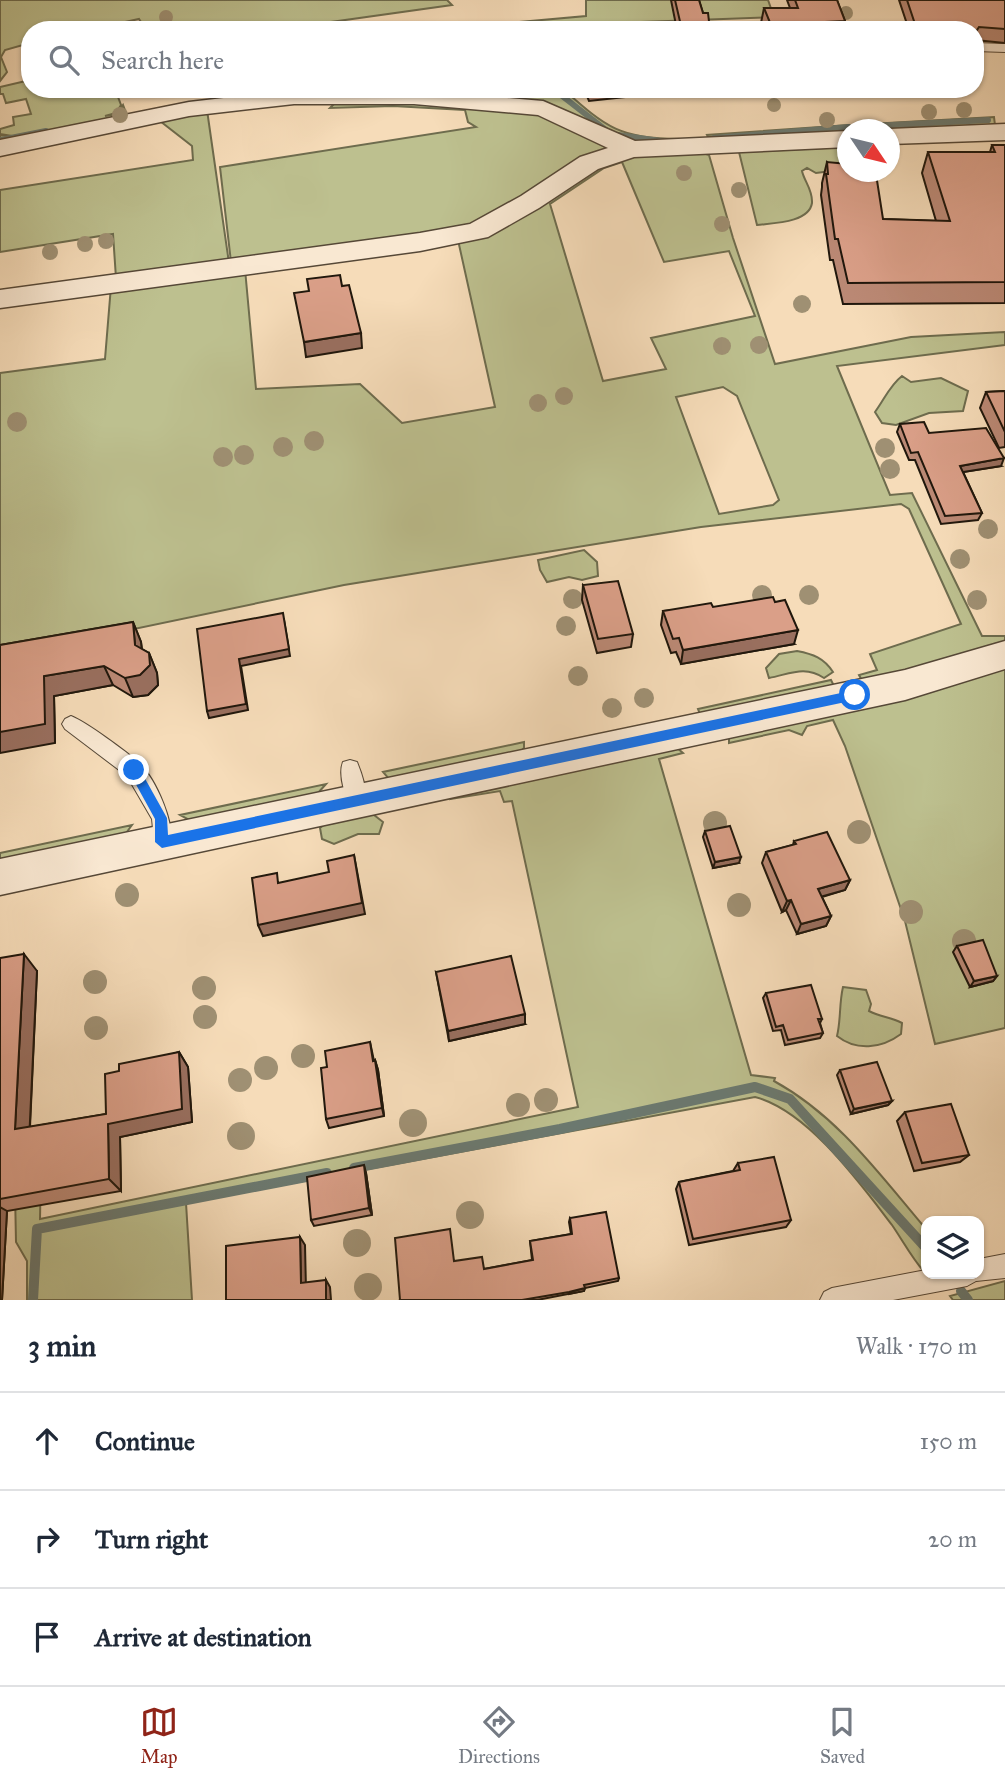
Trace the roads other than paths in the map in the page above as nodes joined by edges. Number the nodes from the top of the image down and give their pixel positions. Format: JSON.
{"nodes":[{"id":1,"x":984,"y":47,"type":"edge"},
{"id":2,"x":1005,"y":48,"type":"edge"},
{"id":3,"x":298,"y":98,"type":"edge"},
{"id":4,"x":426,"y":98,"type":"edge"},
{"id":5,"x":1005,"y":132,"type":"edge"},
{"id":6,"x":900,"y":137,"type":"edge"},
{"id":7,"x":837,"y":140,"type":"edge"},
{"id":8,"x":0,"y":148,"type":"edge"},
{"id":9,"x":631,"y":149,"type":"junction"},
{"id":10,"x":0,"y":299,"type":"edge"},
{"id":11,"x":1005,"y":655,"type":"edge"},
{"id":12,"x":71,"y":724,"type":"dead end"},
{"id":13,"x":162,"y":842,"type":"junction"},
{"id":14,"x":0,"y":877,"type":"edge"},
{"id":15,"x":1005,"y":1266,"type":"edge"},
{"id":16,"x":984,"y":1270,"type":"edge"},
{"id":17,"x":941,"y":1279,"type":"edge"},
{"id":18,"x":832,"y":1300,"type":"edge"}],
"edges":[{"from":1,"to":2,"type":"lane"},
{"from":3,"to":8,"type":"street"},
{"from":4,"to":9,"type":"street"},
{"from":5,"to":6,"type":"street"},
{"from":7,"to":9,"type":"street"},
{"from":9,"to":10,"type":"street"},
{"from":11,"to":13,"type":"street"},
{"from":12,"to":13,"type":"lane"},
{"from":13,"to":14,"type":"street"},
{"from":15,"to":16,"type":"lane"},
{"from":17,"to":18,"type":"lane"}]}
